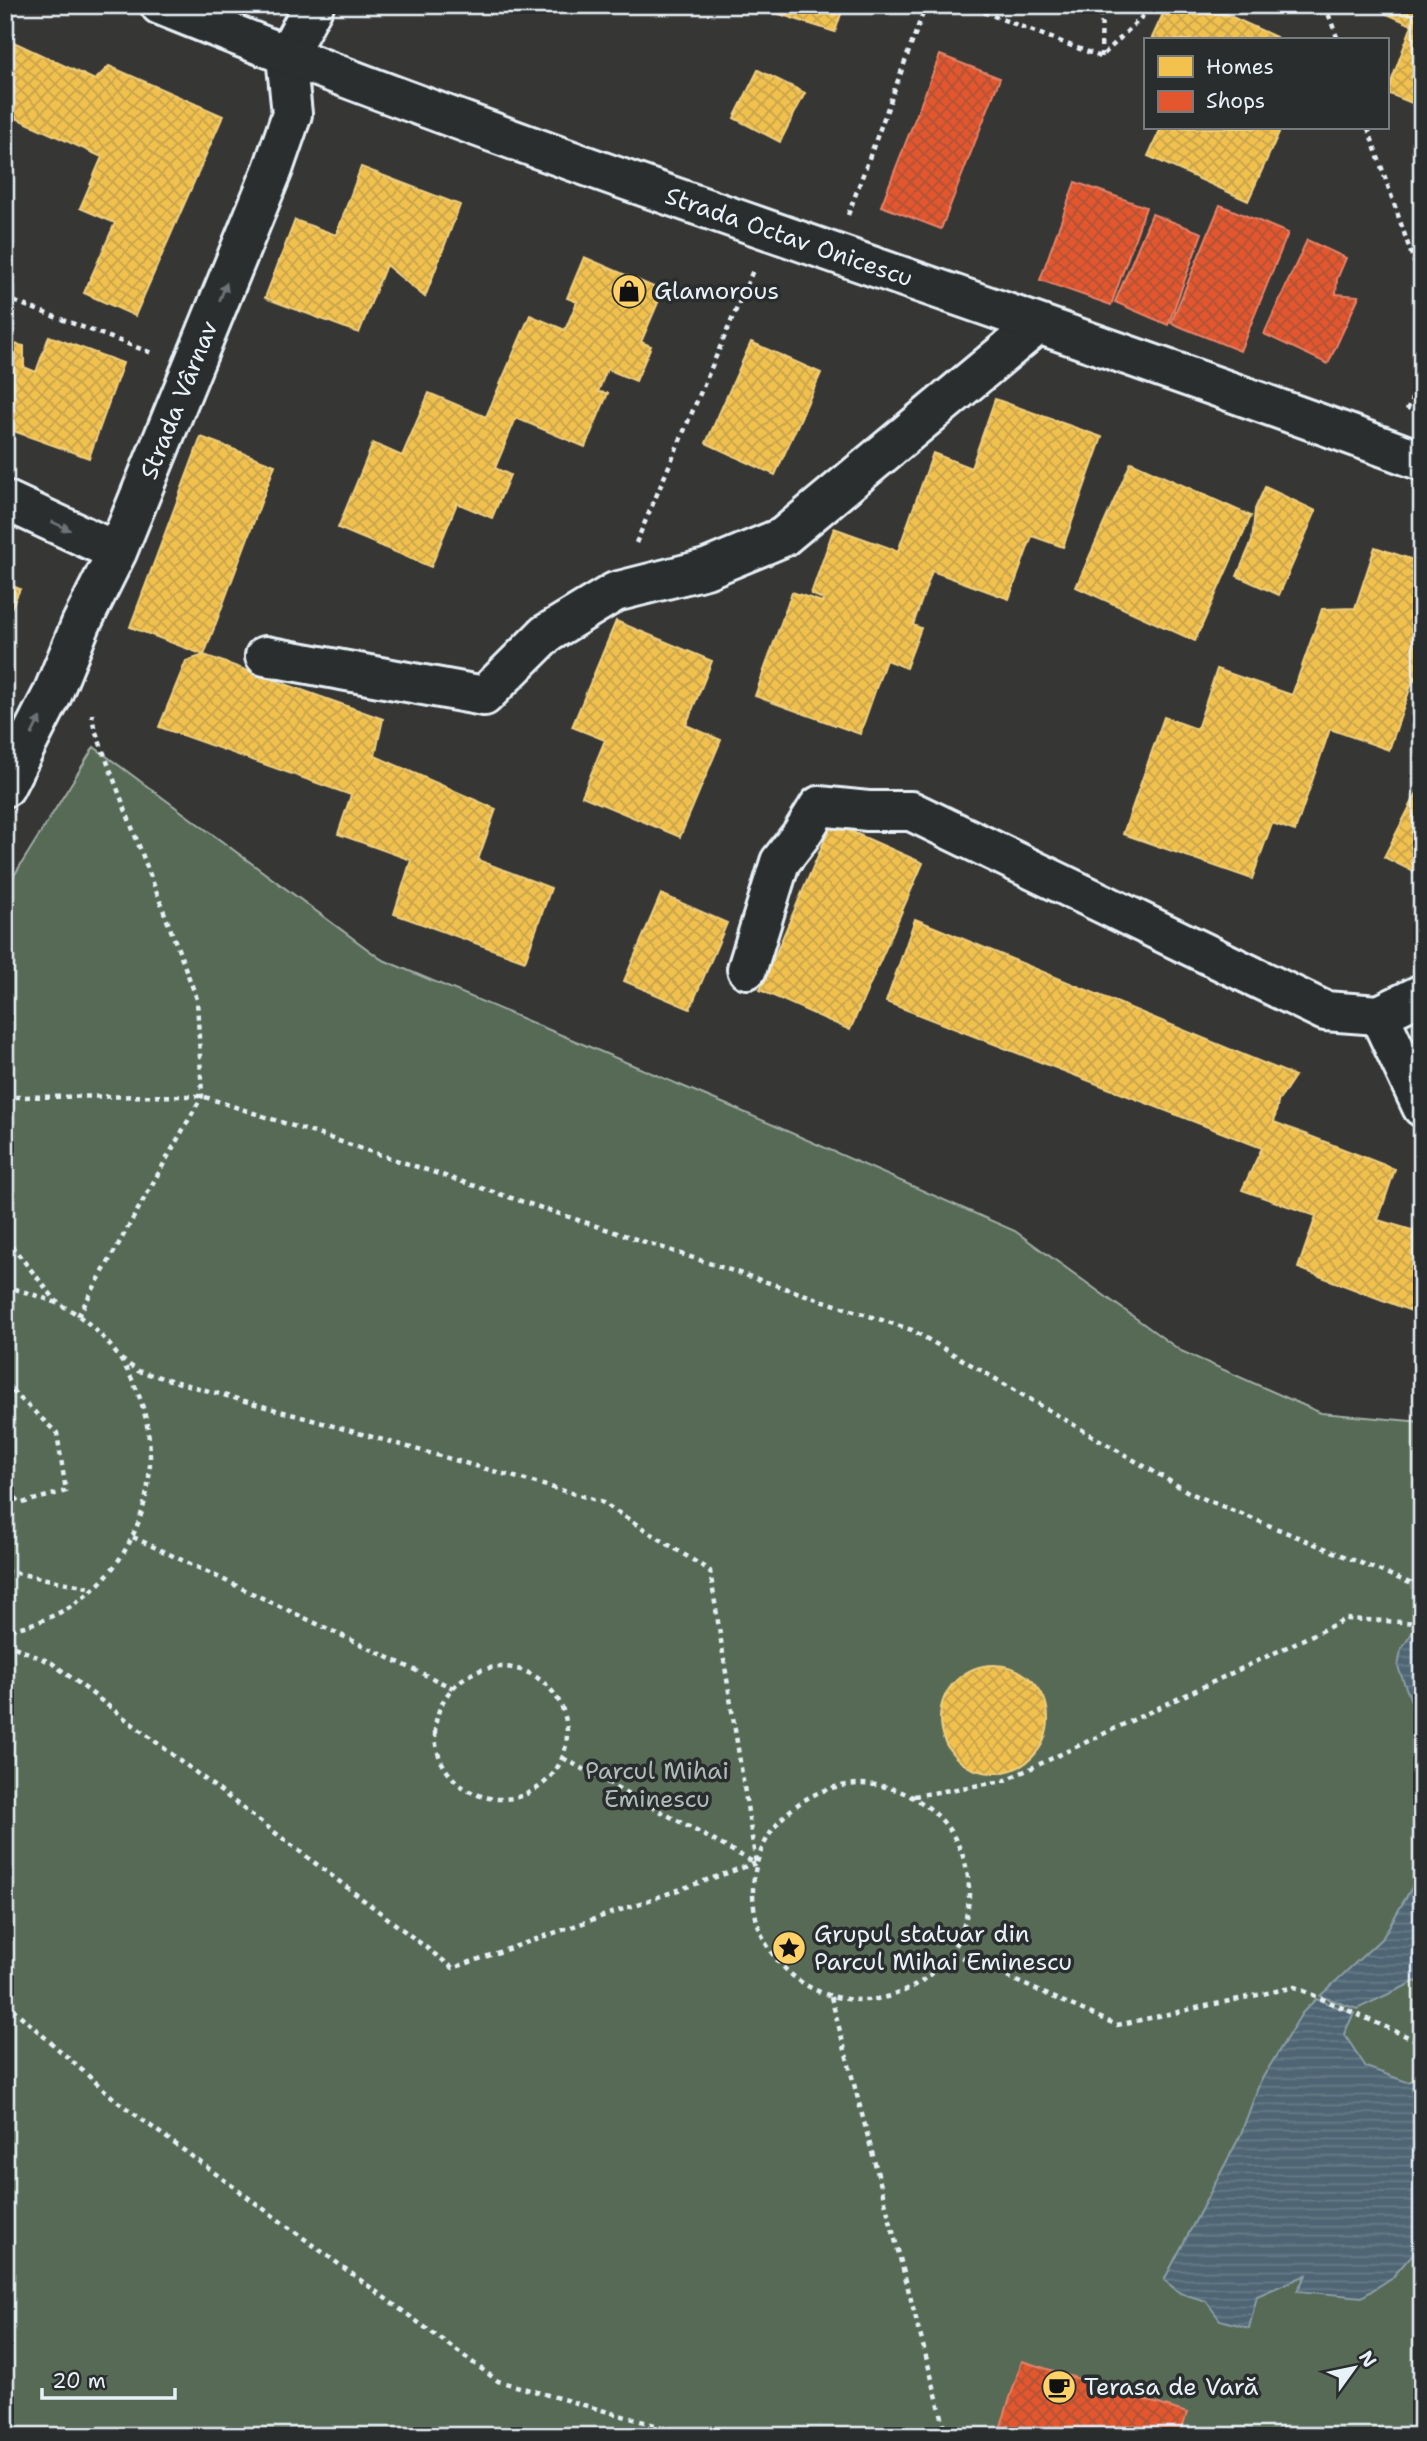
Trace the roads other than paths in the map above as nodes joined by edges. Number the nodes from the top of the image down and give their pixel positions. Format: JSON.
{"nodes":[{"id":1,"x":160,"y":5,"type":"edge"},
{"id":2,"x":314,"y":5,"type":"edge"},
{"id":3,"x":286,"y":56,"type":"junction"},
{"id":4,"x":1037,"y":325,"type":"junction"},
{"id":5,"x":1422,"y":461,"type":"edge"},
{"id":6,"x":5,"y":500,"type":"edge"},
{"id":7,"x":117,"y":552,"type":"junction"},
{"id":8,"x":265,"y":656,"type":"dead end"},
{"id":9,"x":5,"y":787,"type":"edge"},
{"id":10,"x":747,"y":970,"type":"dead end"},
{"id":11,"x":1422,"y":994,"type":"edge"},
{"id":12,"x":1379,"y":1015,"type":"junction"},
{"id":13,"x":1422,"y":1107,"type":"edge"}],
"edges":[{"from":1,"to":3,"type":"street","name":"Strada Octav Onicescu"},
{"from":2,"to":3,"type":"street"},
{"from":3,"to":4,"type":"street","name":"Strada Octav Onicescu"},
{"from":7,"to":3,"type":"street","name":"Strada Vârnav","one_way":true},
{"from":4,"to":5,"type":"street","name":"Strada Octav Onicescu"},
{"from":4,"to":8,"type":"street"},
{"from":6,"to":7,"type":"street","one_way":true},
{"from":9,"to":7,"type":"street","name":"Strada Vârnav","one_way":true},
{"from":10,"to":12,"type":"street"},
{"from":11,"to":12,"type":"street"},
{"from":12,"to":13,"type":"street"}]}
